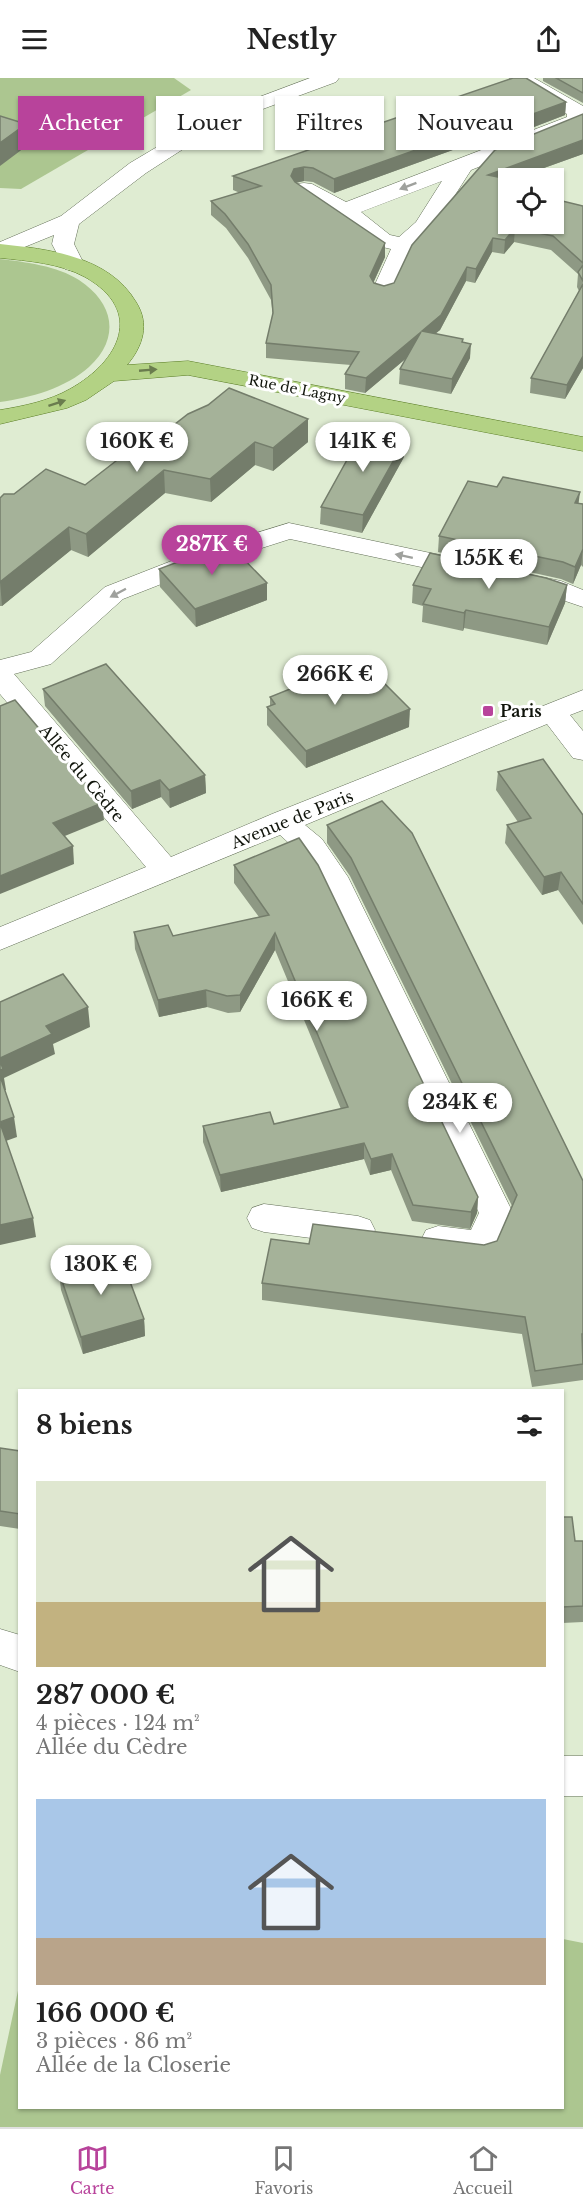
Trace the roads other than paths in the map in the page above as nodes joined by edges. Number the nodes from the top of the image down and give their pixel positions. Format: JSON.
{"nodes":[{"id":1,"x":329,"y":78,"type":"edge"},
{"id":2,"x":520,"y":78,"type":"edge"},
{"id":3,"x":463,"y":165,"type":"junction"},
{"id":4,"x":304,"y":189,"type":"edge"},
{"id":5,"x":345,"y":210,"type":"junction"},
{"id":6,"x":69,"y":221,"type":"junction"},
{"id":7,"x":404,"y":244,"type":"junction"},
{"id":8,"x":0,"y":250,"type":"edge"},
{"id":9,"x":73,"y":264,"type":"junction"},
{"id":10,"x":383,"y":291,"type":"edge"},
{"id":11,"x":147,"y":341,"type":"junction"},
{"id":12,"x":188,"y":368,"type":"junction"},
{"id":13,"x":108,"y":374,"type":"junction"},
{"id":14,"x":0,"y":417,"type":"edge"},
{"id":15,"x":583,"y":444,"type":"edge"},
{"id":16,"x":583,"y":600,"type":"edge"},
{"id":17,"x":0,"y":669,"type":"edge"},
{"id":18,"x":0,"y":676,"type":"edge"},
{"id":19,"x":583,"y":699,"type":"edge"},
{"id":20,"x":552,"y":711,"type":"junction"},
{"id":21,"x":583,"y":751,"type":"edge"},
{"id":22,"x":282,"y":821,"type":"junction"},
{"id":23,"x":166,"y":870,"type":"junction"},
{"id":24,"x":0,"y":939,"type":"edge"},
{"id":25,"x":264,"y":1218,"type":"dead end"},
{"id":26,"x":0,"y":1647,"type":"edge"},
{"id":27,"x":18,"y":1653,"type":"edge"},
{"id":28,"x":564,"y":1776,"type":"edge"},
{"id":29,"x":583,"y":1776,"type":"edge"}],
"edges":[{"from":1,"to":6,"type":"street"},
{"from":2,"to":3,"type":"street"},
{"from":3,"to":5,"type":"street","one_way":true},
{"from":3,"to":7,"type":"street"},
{"from":4,"to":5,"type":"street"},
{"from":5,"to":7,"type":"street"},
{"from":6,"to":8,"type":"street"},
{"from":6,"to":9,"type":"street"},
{"from":7,"to":10,"type":"street"},
{"from":8,"to":9,"type":"main road"},
{"from":9,"to":11,"type":"main road"},
{"from":11,"to":12,"type":"main road","name":"Rue de Lagny"},
{"from":11,"to":13,"type":"main road"},
{"from":13,"to":12,"type":"main road","name":"Rue de Lagny","one_way":true},
{"from":12,"to":15,"type":"main road","name":"Rue de Lagny"},
{"from":14,"to":13,"type":"main road","one_way":true},
{"from":16,"to":17,"type":"street","one_way":true},
{"from":18,"to":23,"type":"street","name":"Allée du Cèdre"},
{"from":19,"to":20,"type":"street","name":"Avenue de Paris"},
{"from":20,"to":21,"type":"street"},
{"from":20,"to":22,"type":"street","name":"Avenue de Paris"},
{"from":22,"to":23,"type":"street","name":"Avenue de Paris"},
{"from":22,"to":25,"type":"street"},
{"from":23,"to":24,"type":"street","name":"Avenue de Paris"},
{"from":26,"to":27,"type":"street"},
{"from":28,"to":29,"type":"street"}]}
